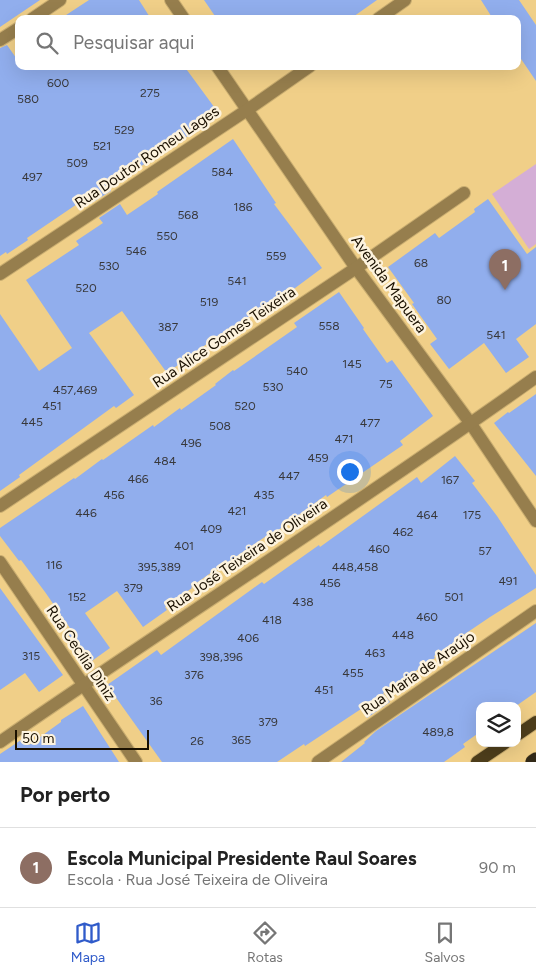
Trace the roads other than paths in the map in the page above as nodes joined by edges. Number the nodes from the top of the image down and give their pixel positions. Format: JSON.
{"nodes":[{"id":1,"x":60,"y":0,"type":"edge"},
{"id":2,"x":172,"y":0,"type":"edge"},
{"id":3,"x":405,"y":0,"type":"edge"},
{"id":4,"x":38,"y":15,"type":"edge"},
{"id":5,"x":181,"y":15,"type":"edge"},
{"id":6,"x":384,"y":15,"type":"edge"},
{"id":7,"x":15,"y":31,"type":"edge"},
{"id":8,"x":0,"y":40,"type":"edge"},
{"id":9,"x":220,"y":70,"type":"edge"},
{"id":10,"x":304,"y":70,"type":"edge"},
{"id":11,"x":247,"y":110,"type":"junction"},
{"id":12,"x":464,"y":193,"type":"dead end"},
{"id":13,"x":356,"y":268,"type":"junction"},
{"id":14,"x":0,"y":274,"type":"edge"},
{"id":15,"x":536,"y":377,"type":"edge"},
{"id":16,"x":471,"y":424,"type":"junction"},
{"id":17,"x":0,"y":506,"type":"edge"},
{"id":18,"x":536,"y":520,"type":"edge"},
{"id":19,"x":0,"y":562,"type":"edge"},
{"id":20,"x":536,"y":611,"type":"edge"},
{"id":21,"x":83,"y":685,"type":"junction"},
{"id":22,"x":536,"y":722,"type":"edge"},
{"id":23,"x":521,"y":732,"type":"edge"},
{"id":24,"x":0,"y":742,"type":"edge"},
{"id":25,"x":499,"y":747,"type":"edge"},
{"id":26,"x":536,"y":760,"type":"edge"},
{"id":27,"x":136,"y":762,"type":"edge"},
{"id":28,"x":318,"y":762,"type":"edge"},
{"id":29,"x":477,"y":762,"type":"edge"},
{"id":30,"x":532,"y":762,"type":"edge"}],
"edges":[{"from":1,"to":4,"type":"street"},
{"from":2,"to":5,"type":"street"},
{"from":3,"to":6,"type":"street"},
{"from":7,"to":8,"type":"street"},
{"from":9,"to":11,"type":"street","name":"Avenida Mapuera"},
{"from":10,"to":11,"type":"street","name":"Rua Doutor Romeu Lages"},
{"from":11,"to":13,"type":"street","name":"Avenida Mapuera"},
{"from":11,"to":14,"type":"street","name":"Rua Doutor Romeu Lages"},
{"from":12,"to":13,"type":"street","name":"Rua Alice Gomes Teixeira"},
{"from":13,"to":16,"type":"street","name":"Avenida Mapuera"},
{"from":13,"to":17,"type":"street","name":"Rua Alice Gomes Teixeira"},
{"from":15,"to":16,"type":"street","name":"Rua José Teixeira de Oliveira"},
{"from":16,"to":18,"type":"street","name":"Avenida Mapuera"},
{"from":16,"to":21,"type":"street","name":"Rua José Teixeira de Oliveira"},
{"from":19,"to":21,"type":"street","name":"Rua Cecília Diniz"},
{"from":20,"to":28,"type":"street","name":"Rua Maria de Araújo"},
{"from":21,"to":24,"type":"street","name":"Rua José Teixeira de Oliveira"},
{"from":21,"to":27,"type":"street","name":"Rua Cecília Diniz"},
{"from":22,"to":23,"type":"main road"},
{"from":25,"to":29,"type":"main road"},
{"from":26,"to":30,"type":"highway"}]}
